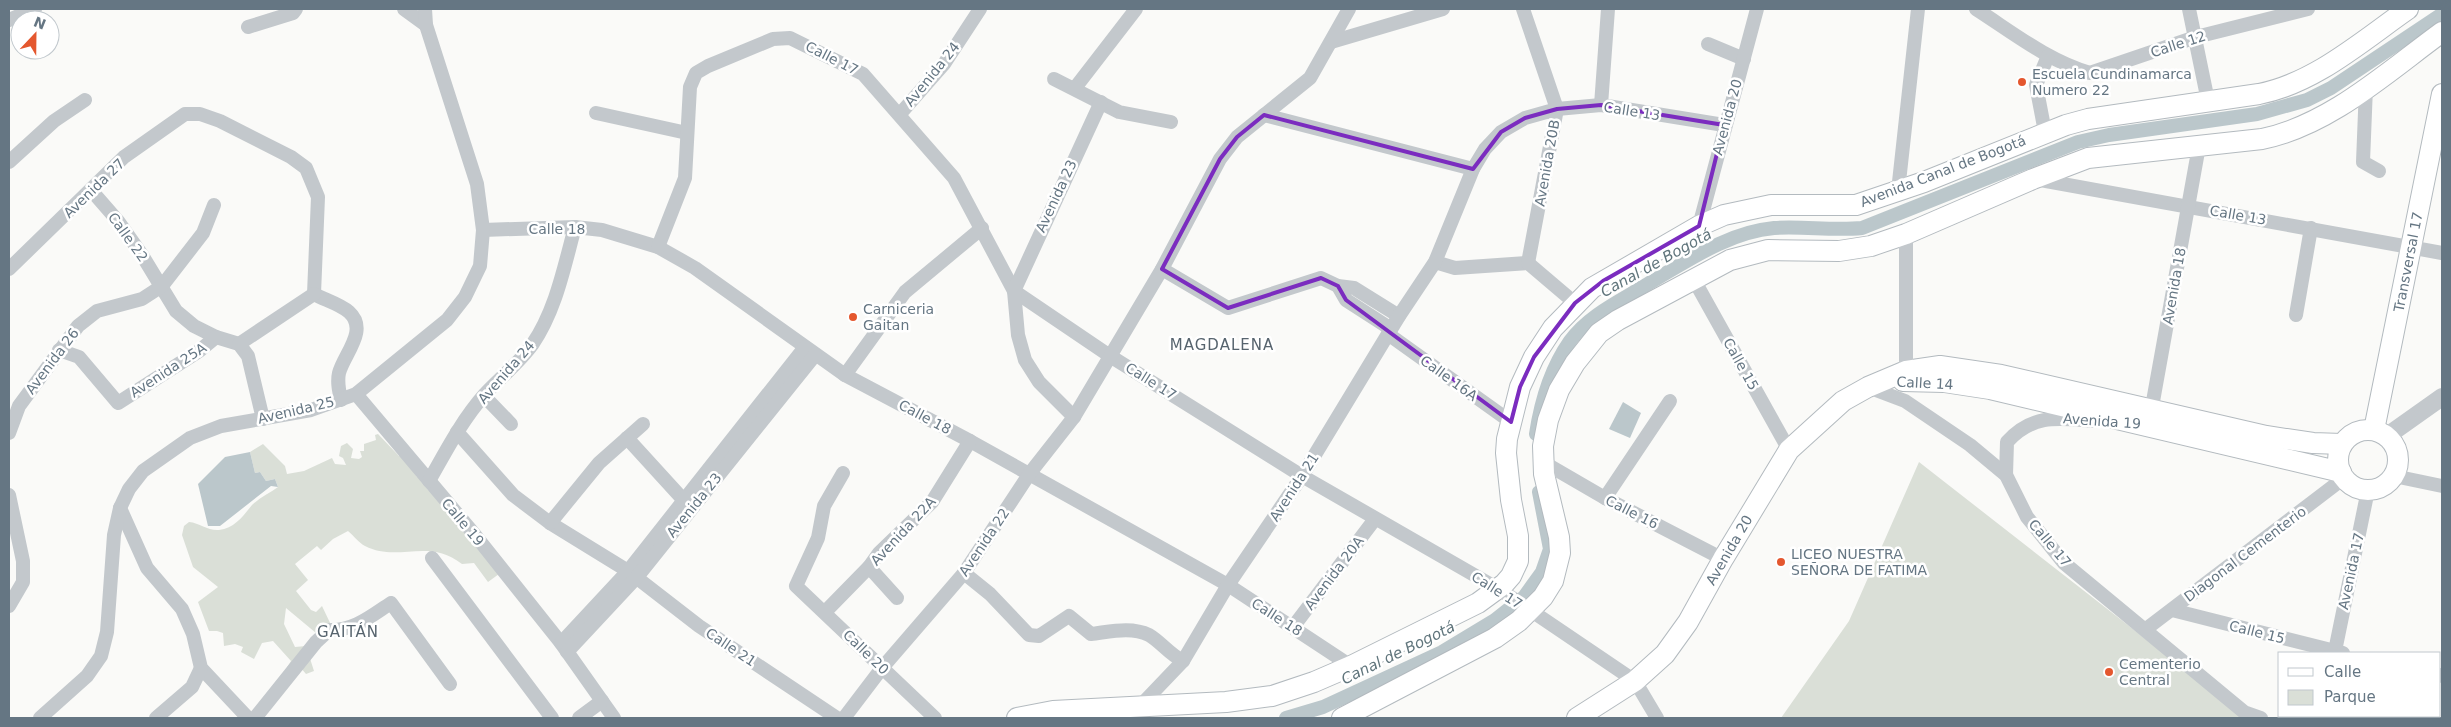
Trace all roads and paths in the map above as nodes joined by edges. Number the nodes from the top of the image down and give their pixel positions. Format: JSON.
{"nodes":[{"id":1,"x":35,"y":9,"type":"edge"},
{"id":2,"x":296,"y":9,"type":"edge"},
{"id":3,"x":404,"y":9,"type":"edge"},
{"id":4,"x":425,"y":9,"type":"edge"},
{"id":5,"x":980,"y":9,"type":"edge"},
{"id":6,"x":1136,"y":9,"type":"edge"},
{"id":7,"x":1349,"y":9,"type":"edge"},
{"id":8,"x":1408,"y":9,"type":"edge"},
{"id":9,"x":1440,"y":9,"type":"edge"},
{"id":10,"x":1523,"y":9,"type":"edge"},
{"id":11,"x":1608,"y":9,"type":"edge"},
{"id":12,"x":1756,"y":9,"type":"edge"},
{"id":13,"x":1918,"y":9,"type":"edge"},
{"id":14,"x":1976,"y":9,"type":"edge"},
{"id":15,"x":2189,"y":9,"type":"edge"},
{"id":16,"x":2308,"y":9,"type":"edge"},
{"id":17,"x":2408,"y":9,"type":"edge"},
{"id":18,"x":9,"y":20,"type":"edge"},
{"id":19,"x":426,"y":25,"type":"junction"},
{"id":20,"x":248,"y":27,"type":"dead end"},
{"id":21,"x":2442,"y":32,"type":"edge"},
{"id":22,"x":2196,"y":37,"type":"junction"},
{"id":23,"x":1331,"y":42,"type":"junction"},
{"id":24,"x":1708,"y":44,"type":"dead end"},
{"id":25,"x":2048,"y":56,"type":"junction"},
{"id":26,"x":1744,"y":59,"type":"junction"},
{"id":27,"x":1054,"y":79,"type":"dead end"},
{"id":28,"x":2366,"y":87,"type":"junction"},
{"id":29,"x":1076,"y":88,"type":"junction"},
{"id":30,"x":2442,"y":94,"type":"edge"},
{"id":31,"x":85,"y":100,"type":"dead end"},
{"id":32,"x":2208,"y":101,"type":"junction"},
{"id":33,"x":1101,"y":102,"type":"junction"},
{"id":34,"x":1601,"y":105,"type":"junction"},
{"id":35,"x":1557,"y":109,"type":"junction"},
{"id":36,"x":596,"y":113,"type":"dead end"},
{"id":37,"x":900,"y":114,"type":"junction"},
{"id":38,"x":1264,"y":115,"type":"junction"},
{"id":39,"x":1171,"y":122,"type":"dead end"},
{"id":40,"x":1724,"y":125,"type":"junction"},
{"id":41,"x":2045,"y":132,"type":"junction"},
{"id":42,"x":687,"y":133,"type":"junction"},
{"id":43,"x":2199,"y":146,"type":"junction"},
{"id":44,"x":9,"y":162,"type":"edge"},
{"id":45,"x":1473,"y":169,"type":"junction"},
{"id":46,"x":2379,"y":171,"type":"dead end"},
{"id":47,"x":2033,"y":179,"type":"junction"},
{"id":48,"x":91,"y":190,"type":"junction"},
{"id":49,"x":1898,"y":191,"type":"junction"},
{"id":50,"x":214,"y":205,"type":"dead end"},
{"id":51,"x":2188,"y":206,"type":"junction"},
{"id":52,"x":1699,"y":226,"type":"junction"},
{"id":53,"x":575,"y":227,"type":"junction"},
{"id":54,"x":982,"y":228,"type":"junction"},
{"id":55,"x":2311,"y":228,"type":"junction"},
{"id":56,"x":483,"y":230,"type":"junction"},
{"id":57,"x":1906,"y":234,"type":"junction"},
{"id":58,"x":2411,"y":246,"type":"junction"},
{"id":59,"x":658,"y":247,"type":"junction"},
{"id":60,"x":2442,"y":253,"type":"edge"},
{"id":61,"x":1435,"y":262,"type":"junction"},
{"id":62,"x":1528,"y":263,"type":"junction"},
{"id":63,"x":1162,"y":269,"type":"junction"},
{"id":64,"x":9,"y":270,"type":"edge"},
{"id":65,"x":1693,"y":278,"type":"junction"},
{"id":66,"x":162,"y":286,"type":"junction"},
{"id":67,"x":1338,"y":286,"type":"junction"},
{"id":68,"x":1014,"y":291,"type":"junction"},
{"id":69,"x":314,"y":294,"type":"junction"},
{"id":70,"x":1575,"y":303,"type":"junction"},
{"id":71,"x":2296,"y":315,"type":"dead end"},
{"id":72,"x":1399,"y":316,"type":"junction"},
{"id":73,"x":1389,"y":332,"type":"junction"},
{"id":74,"x":216,"y":337,"type":"junction"},
{"id":75,"x":239,"y":344,"type":"junction"},
{"id":76,"x":59,"y":350,"type":"junction"},
{"id":77,"x":810,"y":351,"type":"junction"},
{"id":78,"x":1110,"y":356,"type":"junction"},
{"id":79,"x":1906,"y":371,"type":"junction"},
{"id":80,"x":845,"y":375,"type":"junction"},
{"id":81,"x":1875,"y":384,"type":"junction"},
{"id":82,"x":356,"y":394,"type":"junction"},
{"id":83,"x":484,"y":396,"type":"junction"},
{"id":84,"x":2442,"y":397,"type":"edge"},
{"id":85,"x":340,"y":400,"type":"junction"},
{"id":86,"x":1670,"y":401,"type":"dead end"},
{"id":87,"x":1074,"y":417,"type":"junction"},
{"id":88,"x":2150,"y":417,"type":"junction"},
{"id":89,"x":263,"y":418,"type":"junction"},
{"id":90,"x":1511,"y":422,"type":"junction"},
{"id":91,"x":511,"y":424,"type":"dead end"},
{"id":92,"x":643,"y":424,"type":"dead end"},
{"id":93,"x":457,"y":432,"type":"junction"},
{"id":94,"x":9,"y":433,"type":"edge"},
{"id":95,"x":2381,"y":433,"type":"junction"},
{"id":96,"x":627,"y":438,"type":"junction"},
{"id":97,"x":970,"y":441,"type":"junction"},
{"id":98,"x":2342,"y":444,"type":"junction"},
{"id":99,"x":1789,"y":450,"type":"junction"},
{"id":100,"x":1543,"y":462,"type":"junction"},
{"id":101,"x":843,"y":473,"type":"dead end"},
{"id":102,"x":1030,"y":473,"type":"junction"},
{"id":103,"x":2006,"y":475,"type":"junction"},
{"id":104,"x":2343,"y":475,"type":"junction"},
{"id":105,"x":1302,"y":476,"type":"junction"},
{"id":106,"x":2394,"y":476,"type":"junction"},
{"id":107,"x":430,"y":481,"type":"junction"},
{"id":108,"x":2442,"y":486,"type":"edge"},
{"id":109,"x":2368,"y":490,"type":"junction"},
{"id":110,"x":9,"y":495,"type":"edge"},
{"id":111,"x":1604,"y":498,"type":"junction"},
{"id":112,"x":687,"y":503,"type":"junction"},
{"id":113,"x":120,"y":508,"type":"junction"},
{"id":114,"x":1375,"y":520,"type":"junction"},
{"id":115,"x":550,"y":523,"type":"junction"},
{"id":116,"x":432,"y":558,"type":"dead end"},
{"id":117,"x":1723,"y":559,"type":"junction"},
{"id":118,"x":869,"y":567,"type":"junction"},
{"id":119,"x":633,"y":574,"type":"junction"},
{"id":120,"x":964,"y":574,"type":"junction"},
{"id":121,"x":1228,"y":585,"type":"junction"},
{"id":122,"x":1500,"y":590,"type":"junction"},
{"id":123,"x":897,"y":598,"type":"dead end"},
{"id":124,"x":9,"y":606,"type":"edge"},
{"id":125,"x":1528,"y":609,"type":"junction"},
{"id":126,"x":2172,"y":610,"type":"junction"},
{"id":127,"x":825,"y":612,"type":"junction"},
{"id":128,"x":1293,"y":627,"type":"junction"},
{"id":129,"x":2146,"y":629,"type":"junction"},
{"id":130,"x":564,"y":647,"type":"junction"},
{"id":131,"x":2339,"y":652,"type":"edge"},
{"id":132,"x":1183,"y":661,"type":"junction"},
{"id":133,"x":1351,"y":666,"type":"junction"},
{"id":134,"x":201,"y":668,"type":"junction"},
{"id":135,"x":882,"y":668,"type":"junction"},
{"id":136,"x":1635,"y":681,"type":"junction"},
{"id":137,"x":450,"y":684,"type":"dead end"},
{"id":138,"x":602,"y":701,"type":"junction"},
{"id":139,"x":1141,"y":705,"type":"junction"},
{"id":140,"x":40,"y":718,"type":"edge"},
{"id":141,"x":156,"y":718,"type":"edge"},
{"id":142,"x":248,"y":718,"type":"edge"},
{"id":143,"x":255,"y":718,"type":"edge"},
{"id":144,"x":552,"y":718,"type":"edge"},
{"id":145,"x":579,"y":718,"type":"edge"},
{"id":146,"x":614,"y":718,"type":"edge"},
{"id":147,"x":837,"y":718,"type":"edge"},
{"id":148,"x":844,"y":718,"type":"edge"},
{"id":149,"x":935,"y":718,"type":"edge"},
{"id":150,"x":1017,"y":718,"type":"edge"},
{"id":151,"x":1342,"y":718,"type":"edge"},
{"id":152,"x":1577,"y":718,"type":"edge"},
{"id":153,"x":1657,"y":718,"type":"edge"},
{"id":154,"x":2261,"y":718,"type":"edge"}],
"edges":[{"from":1,"to":18,"type":"street"},
{"from":2,"to":20,"type":"street"},
{"from":3,"to":19,"type":"street"},
{"from":4,"to":19,"type":"street","name":"Avenida 25"},
{"from":5,"to":37,"type":"street","name":"Avenida 24"},
{"from":6,"to":29,"type":"street"},
{"from":7,"to":23,"type":"street"},
{"from":8,"to":9,"type":"street"},
{"from":9,"to":23,"type":"street"},
{"from":10,"to":35,"type":"street","name":"Avenida 20B"},
{"from":11,"to":34,"type":"street"},
{"from":12,"to":26,"type":"street","name":"Avenida 20"},
{"from":13,"to":49,"type":"street"},
{"from":14,"to":25,"type":"street","name":"Calle 12"},
{"from":15,"to":22,"type":"street"},
{"from":16,"to":22,"type":"street","name":"Calle 12"},
{"from":17,"to":32,"type":"main road","name":"Avenida Canal de Bogotá"},
{"from":19,"to":56,"type":"street","name":"Avenida 25"},
{"from":21,"to":28,"type":"main road"},
{"from":22,"to":25,"type":"street","name":"Calle 12"},
{"from":22,"to":32,"type":"street"},
{"from":23,"to":38,"type":"street"},
{"from":24,"to":26,"type":"street"},
{"from":25,"to":41,"type":"street"},
{"from":26,"to":40,"type":"street","name":"Avenida 20"},
{"from":27,"to":29,"type":"street"},
{"from":28,"to":43,"type":"main road"},
{"from":28,"to":46,"type":"street"},
{"from":29,"to":33,"type":"street"},
{"from":30,"to":58,"type":"main road","name":"Transversal 17"},
{"from":31,"to":44,"type":"street"},
{"from":32,"to":41,"type":"main road","name":"Avenida Canal de Bogotá"},
{"from":33,"to":39,"type":"street"},
{"from":33,"to":68,"type":"street","name":"Avenida 23"},
{"from":34,"to":35,"type":"street","name":"Calle 13"},
{"from":34,"to":40,"type":"street","name":"Calle 13"},
{"from":35,"to":45,"type":"street","name":"Calle 13"},
{"from":35,"to":62,"type":"street","name":"Avenida 20B"},
{"from":36,"to":42,"type":"street"},
{"from":37,"to":42,"type":"street","name":"Calle 17"},
{"from":37,"to":54,"type":"street","name":"Calle 17"},
{"from":38,"to":45,"type":"street"},
{"from":38,"to":63,"type":"street"},
{"from":40,"to":52,"type":"street","name":"Avenida 20"},
{"from":41,"to":49,"type":"main road","name":"Avenida Canal de Bogotá"},
{"from":42,"to":59,"type":"street"},
{"from":43,"to":47,"type":"main road"},
{"from":43,"to":51,"type":"street","name":"Avenida 18"},
{"from":45,"to":61,"type":"street","name":"Avenida 21"},
{"from":47,"to":51,"type":"street","name":"Calle 13"},
{"from":47,"to":57,"type":"main road"},
{"from":48,"to":64,"type":"street","name":"Avenida 27"},
{"from":48,"to":66,"type":"street","name":"Calle 22"},
{"from":48,"to":69,"type":"street","name":"Avenida 27"},
{"from":49,"to":52,"type":"main road","name":"Avenida Canal de Bogotá"},
{"from":50,"to":66,"type":"street","name":"Avenida 26"},
{"from":51,"to":55,"type":"street","name":"Calle 13"},
{"from":51,"to":88,"type":"street","name":"Avenida 18"},
{"from":52,"to":70,"type":"main road","name":"Avenida Canal de Bogotá"},
{"from":53,"to":56,"type":"street","name":"Calle 18"},
{"from":53,"to":59,"type":"street","name":"Calle 18"},
{"from":53,"to":83,"type":"street","name":"Avenida 24"},
{"from":54,"to":68,"type":"street","name":"Calle 17"},
{"from":54,"to":80,"type":"street"},
{"from":55,"to":58,"type":"street","name":"Calle 13"},
{"from":55,"to":71,"type":"street"},
{"from":56,"to":82,"type":"street","name":"Avenida 25"},
{"from":57,"to":65,"type":"main road"},
{"from":57,"to":79,"type":"street"},
{"from":58,"to":60,"type":"street","name":"Calle 13"},
{"from":58,"to":95,"type":"main road","name":"Transversal 17"},
{"from":59,"to":77,"type":"street","name":"Calle 18"},
{"from":61,"to":62,"type":"street"},
{"from":61,"to":72,"type":"street","name":"Avenida 21"},
{"from":62,"to":70,"type":"street"},
{"from":63,"to":67,"type":"street"},
{"from":63,"to":78,"type":"street"},
{"from":65,"to":99,"type":"street","name":"Calle 15"},
{"from":65,"to":100,"type":"main road"},
{"from":66,"to":74,"type":"street"},
{"from":66,"to":76,"type":"street","name":"Avenida 26"},
{"from":67,"to":72,"type":"street"},
{"from":67,"to":73,"type":"street","name":"Calle 16A"},
{"from":68,"to":78,"type":"street","name":"Calle 17"},
{"from":68,"to":87,"type":"street"},
{"from":69,"to":75,"type":"street"},
{"from":69,"to":85,"type":"street"},
{"from":70,"to":90,"type":"main road","name":"Avenida Canal de Bogotá"},
{"from":72,"to":73,"type":"street","name":"Avenida 21"},
{"from":73,"to":90,"type":"street","name":"Calle 16A"},
{"from":73,"to":105,"type":"street","name":"Avenida 21"},
{"from":74,"to":75,"type":"street"},
{"from":74,"to":76,"type":"street","name":"Avenida 25A"},
{"from":75,"to":89,"type":"street"},
{"from":76,"to":94,"type":"street","name":"Avenida 26"},
{"from":77,"to":80,"type":"street","name":"Calle 18"},
{"from":77,"to":112,"type":"street","name":"Avenida 23"},
{"from":78,"to":87,"type":"street","name":"Avenida 22"},
{"from":78,"to":105,"type":"street","name":"Calle 17"},
{"from":79,"to":81,"type":"main road","name":"Calle 14"},
{"from":79,"to":88,"type":"main road","name":"Calle 14"},
{"from":80,"to":97,"type":"street","name":"Calle 18"},
{"from":81,"to":88,"type":"main road","name":"Calle 14"},
{"from":81,"to":99,"type":"main road","name":"Avenida 20"},
{"from":81,"to":103,"type":"street","name":"Calle 17"},
{"from":82,"to":85,"type":"street","name":"Avenida 25"},
{"from":82,"to":107,"type":"street","name":"Calle 19"},
{"from":83,"to":91,"type":"street"},
{"from":83,"to":93,"type":"street","name":"Avenida 24"},
{"from":84,"to":95,"type":"street"},
{"from":85,"to":89,"type":"street","name":"Avenida 25"},
{"from":86,"to":111,"type":"street"},
{"from":87,"to":102,"type":"street","name":"Avenida 22"},
{"from":88,"to":98,"type":"main road","name":"Calle 14"},
{"from":88,"to":103,"type":"street","name":"Avenida 19"},
{"from":88,"to":104,"type":"main road","name":"Calle 14"},
{"from":89,"to":113,"type":"street","name":"Avenida 25"},
{"from":90,"to":122,"type":"main road","name":"Avenida Canal de Bogotá"},
{"from":92,"to":96,"type":"street"},
{"from":93,"to":107,"type":"street","name":"Avenida 24"},
{"from":93,"to":115,"type":"street","name":"Calle 21"},
{"from":95,"to":98,"type":"main road"},
{"from":95,"to":106,"type":"main road"},
{"from":96,"to":112,"type":"street"},
{"from":96,"to":115,"type":"street"},
{"from":97,"to":102,"type":"street","name":"Calle 18"},
{"from":97,"to":118,"type":"street","name":"Avenida 22A"},
{"from":98,"to":104,"type":"main road"},
{"from":99,"to":117,"type":"main road","name":"Avenida 20"},
{"from":100,"to":111,"type":"street","name":"Calle 16"},
{"from":100,"to":125,"type":"main road"},
{"from":101,"to":127,"type":"street","name":"Calle 20"},
{"from":102,"to":120,"type":"street","name":"Avenida 22"},
{"from":102,"to":121,"type":"street","name":"Calle 18"},
{"from":103,"to":129,"type":"street","name":"Calle 17"},
{"from":104,"to":109,"type":"main road"},
{"from":104,"to":126,"type":"street","name":"Diagonal Cementerio"},
{"from":105,"to":114,"type":"street","name":"Calle 17"},
{"from":105,"to":121,"type":"street","name":"Avenida 21"},
{"from":106,"to":108,"type":"street"},
{"from":106,"to":109,"type":"main road"},
{"from":107,"to":130,"type":"street","name":"Calle 19"},
{"from":109,"to":131,"type":"street","name":"Avenida 17"},
{"from":110,"to":124,"type":"street"},
{"from":111,"to":117,"type":"street","name":"Calle 16"},
{"from":112,"to":119,"type":"street","name":"Avenida 23"},
{"from":113,"to":134,"type":"street"},
{"from":113,"to":140,"type":"street","name":"Avenida 25"},
{"from":114,"to":122,"type":"street","name":"Calle 17"},
{"from":114,"to":128,"type":"street","name":"Avenida 20A"},
{"from":115,"to":119,"type":"street","name":"Calle 21"},
{"from":116,"to":144,"type":"street"},
{"from":117,"to":136,"type":"main road","name":"Avenida 20"},
{"from":118,"to":123,"type":"street"},
{"from":118,"to":127,"type":"street","name":"Avenida 22A"},
{"from":119,"to":130,"type":"street","name":"Avenida 23"},
{"from":119,"to":147,"type":"street","name":"Calle 21"},
{"from":120,"to":132,"type":"street"},
{"from":120,"to":135,"type":"street","name":"Avenida 22"},
{"from":121,"to":128,"type":"street","name":"Calle 18"},
{"from":121,"to":132,"type":"street","name":"Avenida 21"},
{"from":122,"to":125,"type":"street","name":"Calle 17"},
{"from":122,"to":133,"type":"main road","name":"Avenida Canal de Bogotá"},
{"from":125,"to":136,"type":"street","name":"Calle 17"},
{"from":125,"to":151,"type":"main road"},
{"from":126,"to":129,"type":"street","name":"Diagonal Cementerio"},
{"from":126,"to":131,"type":"street","name":"Calle 15"},
{"from":127,"to":135,"type":"street","name":"Calle 20"},
{"from":128,"to":133,"type":"street","name":"Calle 18"},
{"from":129,"to":154,"type":"street","name":"Calle 17"},
{"from":130,"to":138,"type":"street","name":"Calle 19"},
{"from":132,"to":139,"type":"street","name":"Avenida 21"},
{"from":133,"to":139,"type":"main road","name":"Avenida Canal de Bogotá"},
{"from":134,"to":141,"type":"street"},
{"from":134,"to":142,"type":"street"},
{"from":135,"to":148,"type":"street","name":"Avenida 22"},
{"from":135,"to":149,"type":"street","name":"Calle 20"},
{"from":136,"to":152,"type":"main road","name":"Avenida 20"},
{"from":136,"to":153,"type":"street","name":"Calle 17"},
{"from":137,"to":143,"type":"street"},
{"from":138,"to":145,"type":"street"},
{"from":138,"to":146,"type":"street","name":"Calle 19"},
{"from":139,"to":150,"type":"main road","name":"Avenida Canal de Bogotá"}]}
